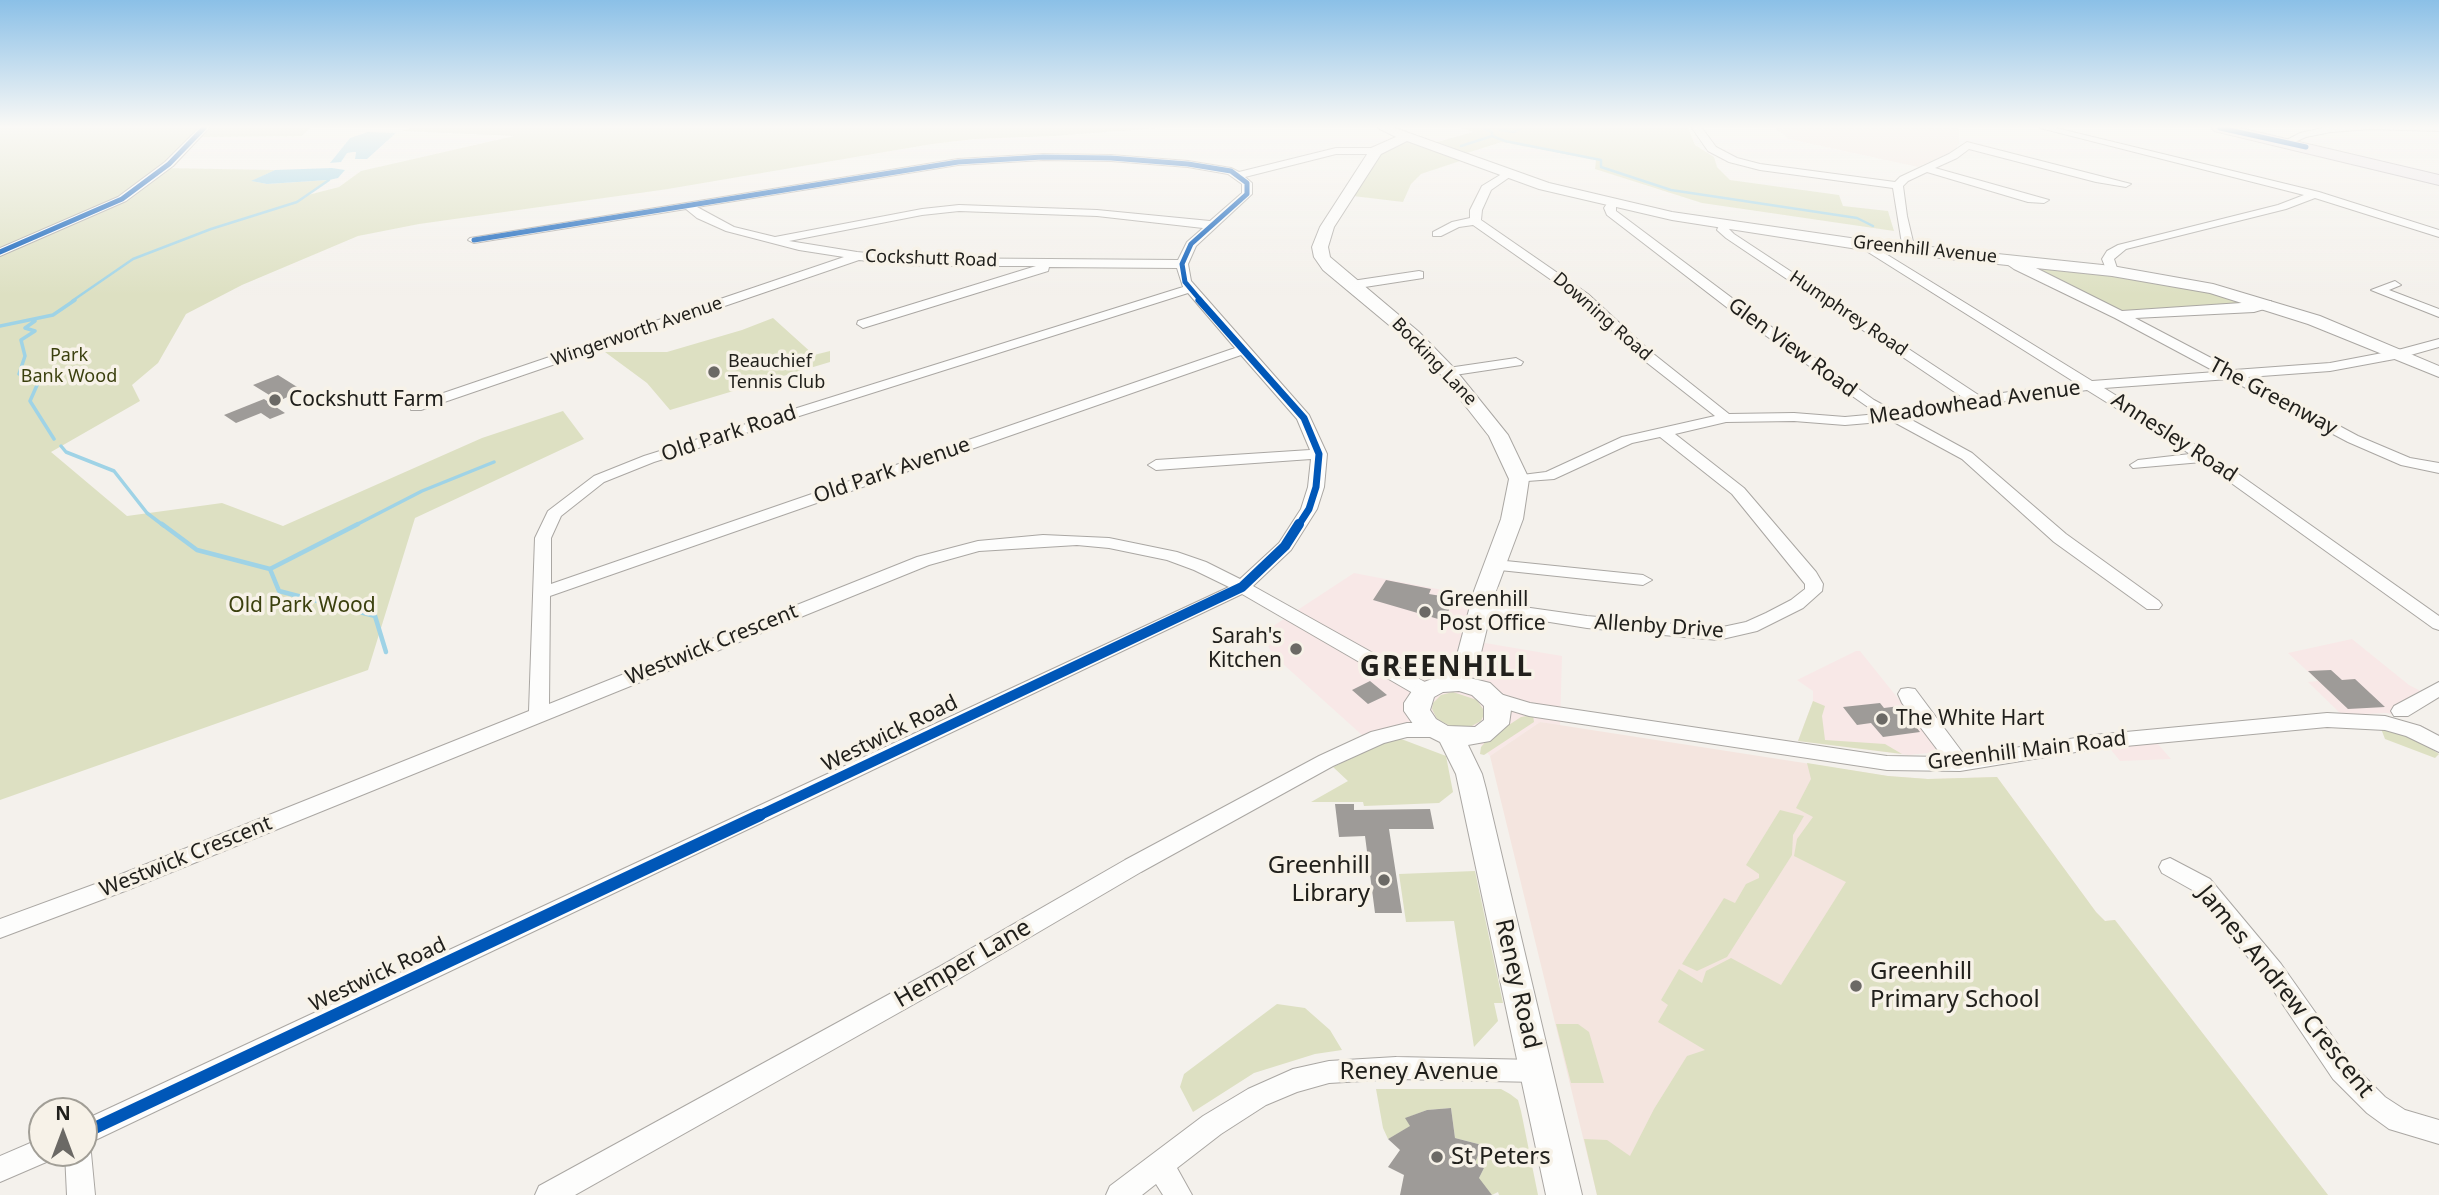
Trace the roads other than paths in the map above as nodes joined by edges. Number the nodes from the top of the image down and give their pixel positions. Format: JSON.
{"nodes":[{"id":1,"x":142,"y":184,"type":"edge"},
{"id":2,"x":824,"y":184,"type":"edge"},
{"id":3,"x":1247,"y":184,"type":"edge"},
{"id":4,"x":1355,"y":184,"type":"edge"},
{"id":5,"x":1493,"y":184,"type":"edge"},
{"id":6,"x":1543,"y":184,"type":"edge"},
{"id":7,"x":1882,"y":184,"type":"edge"},
{"id":8,"x":1977,"y":184,"type":"edge"},
{"id":9,"x":2273,"y":184,"type":"edge"},
{"id":10,"x":1898,"y":186,"type":"joint"},
{"id":11,"x":2315,"y":194,"type":"junction"},
{"id":12,"x":2044,"y":200,"type":"dead end"},
{"id":13,"x":1612,"y":204,"type":"junction"},
{"id":14,"x":690,"y":207,"type":"junction"},
{"id":15,"x":1475,"y":221,"type":"junction"},
{"id":16,"x":1211,"y":225,"type":"junction"},
{"id":17,"x":1724,"y":225,"type":"junction"},
{"id":18,"x":1437,"y":234,"type":"dead end"},
{"id":19,"x":2439,"y":234,"type":"edge"},
{"id":20,"x":474,"y":240,"type":"dead end"},
{"id":21,"x":773,"y":241,"type":"junction"},
{"id":22,"x":1864,"y":245,"type":"junction"},
{"id":23,"x":1909,"y":250,"type":"junction"},
{"id":24,"x":0,"y":252,"type":"edge"},
{"id":25,"x":857,"y":256,"type":"junction"},
{"id":26,"x":2008,"y":259,"type":"junction"},
{"id":27,"x":1052,"y":262,"type":"junction"},
{"id":28,"x":1182,"y":264,"type":"junction"},
{"id":29,"x":1409,"y":265,"type":"dead end"},
{"id":30,"x":2112,"y":271,"type":"junction"},
{"id":31,"x":1352,"y":285,"type":"junction"},
{"id":32,"x":2395,"y":285,"type":"dead end"},
{"id":33,"x":1189,"y":289,"type":"junction"},
{"id":34,"x":2267,"y":304,"type":"junction"},
{"id":35,"x":2439,"y":313,"type":"edge"},
{"id":36,"x":2120,"y":315,"type":"junction"},
{"id":37,"x":863,"y":324,"type":"dead end"},
{"id":38,"x":2439,"y":344,"type":"edge"},
{"id":39,"x":1245,"y":349,"type":"junction"},
{"id":40,"x":2400,"y":354,"type":"junction"},
{"id":41,"x":1516,"y":362,"type":"dead end"},
{"id":42,"x":1448,"y":372,"type":"junction"},
{"id":43,"x":2439,"y":372,"type":"edge"},
{"id":44,"x":2228,"y":374,"type":"junction"},
{"id":45,"x":2093,"y":385,"type":"junction"},
{"id":46,"x":1977,"y":401,"type":"junction"},
{"id":47,"x":416,"y":407,"type":"dead end"},
{"id":48,"x":1893,"y":417,"type":"junction"},
{"id":49,"x":1726,"y":418,"type":"junction"},
{"id":50,"x":1662,"y":431,"type":"junction"},
{"id":51,"x":1319,"y":454,"type":"junction"},
{"id":52,"x":2205,"y":457,"type":"junction"},
{"id":53,"x":1156,"y":465,"type":"dead end"},
{"id":54,"x":2138,"y":465,"type":"dead end"},
{"id":55,"x":2436,"y":471,"type":"edge"},
{"id":56,"x":1519,"y":479,"type":"junction"},
{"id":57,"x":1496,"y":565,"type":"junction"},
{"id":58,"x":1643,"y":580,"type":"dead end"},
{"id":59,"x":1242,"y":587,"type":"junction"},
{"id":60,"x":540,"y":594,"type":"junction"},
{"id":61,"x":2153,"y":605,"type":"dead end"},
{"id":62,"x":1481,"y":606,"type":"junction"},
{"id":63,"x":2439,"y":624,"type":"edge"},
{"id":64,"x":1467,"y":661,"type":"junction"},
{"id":65,"x":2439,"y":688,"type":"edge"},
{"id":66,"x":1486,"y":693,"type":"junction"},
{"id":67,"x":1908,"y":694,"type":"dead end"},
{"id":68,"x":1430,"y":695,"type":"junction"},
{"id":69,"x":1529,"y":709,"type":"junction"},
{"id":70,"x":2401,"y":711,"type":"dead end"},
{"id":71,"x":539,"y":715,"type":"junction"},
{"id":72,"x":1489,"y":730,"type":"junction"},
{"id":73,"x":1442,"y":733,"type":"junction"},
{"id":74,"x":1378,"y":737,"type":"junction"},
{"id":75,"x":2439,"y":745,"type":"edge"},
{"id":76,"x":1960,"y":764,"type":"junction"},
{"id":77,"x":1469,"y":774,"type":"junction"},
{"id":78,"x":2170,"y":867,"type":"dead end"},
{"id":79,"x":0,"y":929,"type":"edge"},
{"id":80,"x":1537,"y":1071,"type":"junction"},
{"id":81,"x":98,"y":1126,"type":"edge"},
{"id":82,"x":2439,"y":1132,"type":"edge"},
{"id":83,"x":28,"y":1157,"type":"edge"},
{"id":84,"x":1160,"y":1166,"type":"junction"},
{"id":85,"x":79,"y":1167,"type":"edge"},
{"id":86,"x":0,"y":1169,"type":"edge"},
{"id":87,"x":81,"y":1195,"type":"edge"},
{"id":88,"x":549,"y":1195,"type":"edge"},
{"id":89,"x":1120,"y":1195,"type":"edge"},
{"id":90,"x":1178,"y":1195,"type":"edge"},
{"id":91,"x":1564,"y":1195,"type":"edge"}],
"edges":[{"from":1,"to":24,"type":"street"},
{"from":2,"to":14,"type":"street"},
{"from":3,"to":16,"type":"street"},
{"from":4,"to":31,"type":"street","name":"Bocking Lane"},
{"from":5,"to":15,"type":"street"},
{"from":6,"to":13,"type":"street","name":"Greenhill Avenue"},
{"from":7,"to":10,"type":"street"},
{"from":8,"to":12,"type":"street"},
{"from":9,"to":11,"type":"street"},
{"from":10,"to":23,"type":"street"},
{"from":11,"to":19,"type":"street"},
{"from":11,"to":30,"type":"street"},
{"from":13,"to":17,"type":"street","name":"Greenhill Avenue"},
{"from":13,"to":48,"type":"street","name":"Glen View Road"},
{"from":14,"to":20,"type":"street"},
{"from":14,"to":21,"type":"street","name":"Cockshutt Road"},
{"from":15,"to":18,"type":"street"},
{"from":15,"to":49,"type":"street","name":"Downing Road"},
{"from":16,"to":21,"type":"street"},
{"from":16,"to":28,"type":"street"},
{"from":17,"to":22,"type":"street","name":"Greenhill Avenue"},
{"from":17,"to":46,"type":"street","name":"Humphrey Road"},
{"from":21,"to":25,"type":"street","name":"Cockshutt Road"},
{"from":22,"to":23,"type":"street","name":"Greenhill Avenue"},
{"from":22,"to":45,"type":"street","name":"Annesley Road"},
{"from":23,"to":26,"type":"street","name":"Greenhill Avenue"},
{"from":25,"to":27,"type":"street","name":"Cockshutt Road"},
{"from":25,"to":47,"type":"street","name":"Wingerworth Avenue"},
{"from":26,"to":30,"type":"street","name":"Greenhill Avenue"},
{"from":26,"to":36,"type":"street","name":"The Greenway"},
{"from":27,"to":28,"type":"street","name":"Cockshutt Road"},
{"from":27,"to":37,"type":"street"},
{"from":28,"to":33,"type":"street","name":"Westwick Road"},
{"from":29,"to":31,"type":"street"},
{"from":30,"to":34,"type":"street","name":"Greenhill Avenue"},
{"from":31,"to":42,"type":"street","name":"Bocking Lane"},
{"from":32,"to":35,"type":"street"},
{"from":33,"to":39,"type":"street","name":"Westwick Road"},
{"from":33,"to":60,"type":"street","name":"Old Park Road"},
{"from":34,"to":36,"type":"street","name":"The Greenway"},
{"from":34,"to":40,"type":"street","name":"Greenhill Avenue"},
{"from":36,"to":44,"type":"street","name":"The Greenway"},
{"from":38,"to":40,"type":"street","name":"Meadowhead Avenue"},
{"from":39,"to":51,"type":"street","name":"Westwick Road"},
{"from":39,"to":60,"type":"street","name":"Old Park Avenue"},
{"from":40,"to":43,"type":"street","name":"Greenhill Avenue"},
{"from":40,"to":44,"type":"street","name":"Meadowhead Avenue"},
{"from":41,"to":42,"type":"street"},
{"from":42,"to":56,"type":"street","name":"Bocking Lane"},
{"from":44,"to":45,"type":"street","name":"Meadowhead Avenue"},
{"from":44,"to":55,"type":"street","name":"The Greenway"},
{"from":45,"to":46,"type":"street","name":"Meadowhead Avenue"},
{"from":45,"to":52,"type":"street","name":"Annesley Road"},
{"from":46,"to":48,"type":"street","name":"Meadowhead Avenue"},
{"from":48,"to":49,"type":"street","name":"Meadowhead Avenue"},
{"from":48,"to":61,"type":"street","name":"Glen View Road"},
{"from":49,"to":50,"type":"street","name":"Meadowhead Avenue"},
{"from":50,"to":56,"type":"street","name":"Meadowhead Avenue"},
{"from":50,"to":62,"type":"street","name":"Allenby Drive"},
{"from":51,"to":53,"type":"street"},
{"from":51,"to":59,"type":"street","name":"Westwick Road"},
{"from":52,"to":54,"type":"street"},
{"from":52,"to":63,"type":"street","name":"Annesley Road"},
{"from":56,"to":57,"type":"street"},
{"from":57,"to":58,"type":"street"},
{"from":57,"to":62,"type":"street"},
{"from":59,"to":68,"type":"street","name":"Westwick Crescent"},
{"from":59,"to":71,"type":"street","name":"Westwick Crescent"},
{"from":59,"to":81,"type":"street","name":"Westwick Road"},
{"from":60,"to":71,"type":"street","name":"Old Park Road"},
{"from":62,"to":64,"type":"street"},
{"from":64,"to":66,"type":"street"},
{"from":64,"to":68,"type":"street"},
{"from":65,"to":70,"type":"street"},
{"from":66,"to":68,"type":"street"},
{"from":66,"to":69,"type":"street","name":"Greenhill Main Road"},
{"from":66,"to":72,"type":"street"},
{"from":67,"to":76,"type":"street"},
{"from":68,"to":73,"type":"street"},
{"from":68,"to":74,"type":"street","name":"Hemper Lane"},
{"from":69,"to":72,"type":"street"},
{"from":69,"to":76,"type":"street","name":"Greenhill Main Road"},
{"from":71,"to":79,"type":"street","name":"Westwick Crescent"},
{"from":72,"to":73,"type":"street"},
{"from":72,"to":77,"type":"street","name":"Reney Road"},
{"from":73,"to":74,"type":"street","name":"Hemper Lane"},
{"from":73,"to":77,"type":"street","name":"Reney Road"},
{"from":74,"to":88,"type":"street","name":"Hemper Lane"},
{"from":75,"to":76,"type":"street","name":"Greenhill Main Road"},
{"from":77,"to":80,"type":"street","name":"Reney Road"},
{"from":78,"to":82,"type":"street","name":"James Andrew Crescent"},
{"from":80,"to":84,"type":"street","name":"Reney Avenue"},
{"from":80,"to":91,"type":"street","name":"Reney Road"},
{"from":83,"to":86,"type":"street"},
{"from":84,"to":89,"type":"street","name":"Reney Avenue"},
{"from":84,"to":90,"type":"street"},
{"from":85,"to":87,"type":"street"}]}
